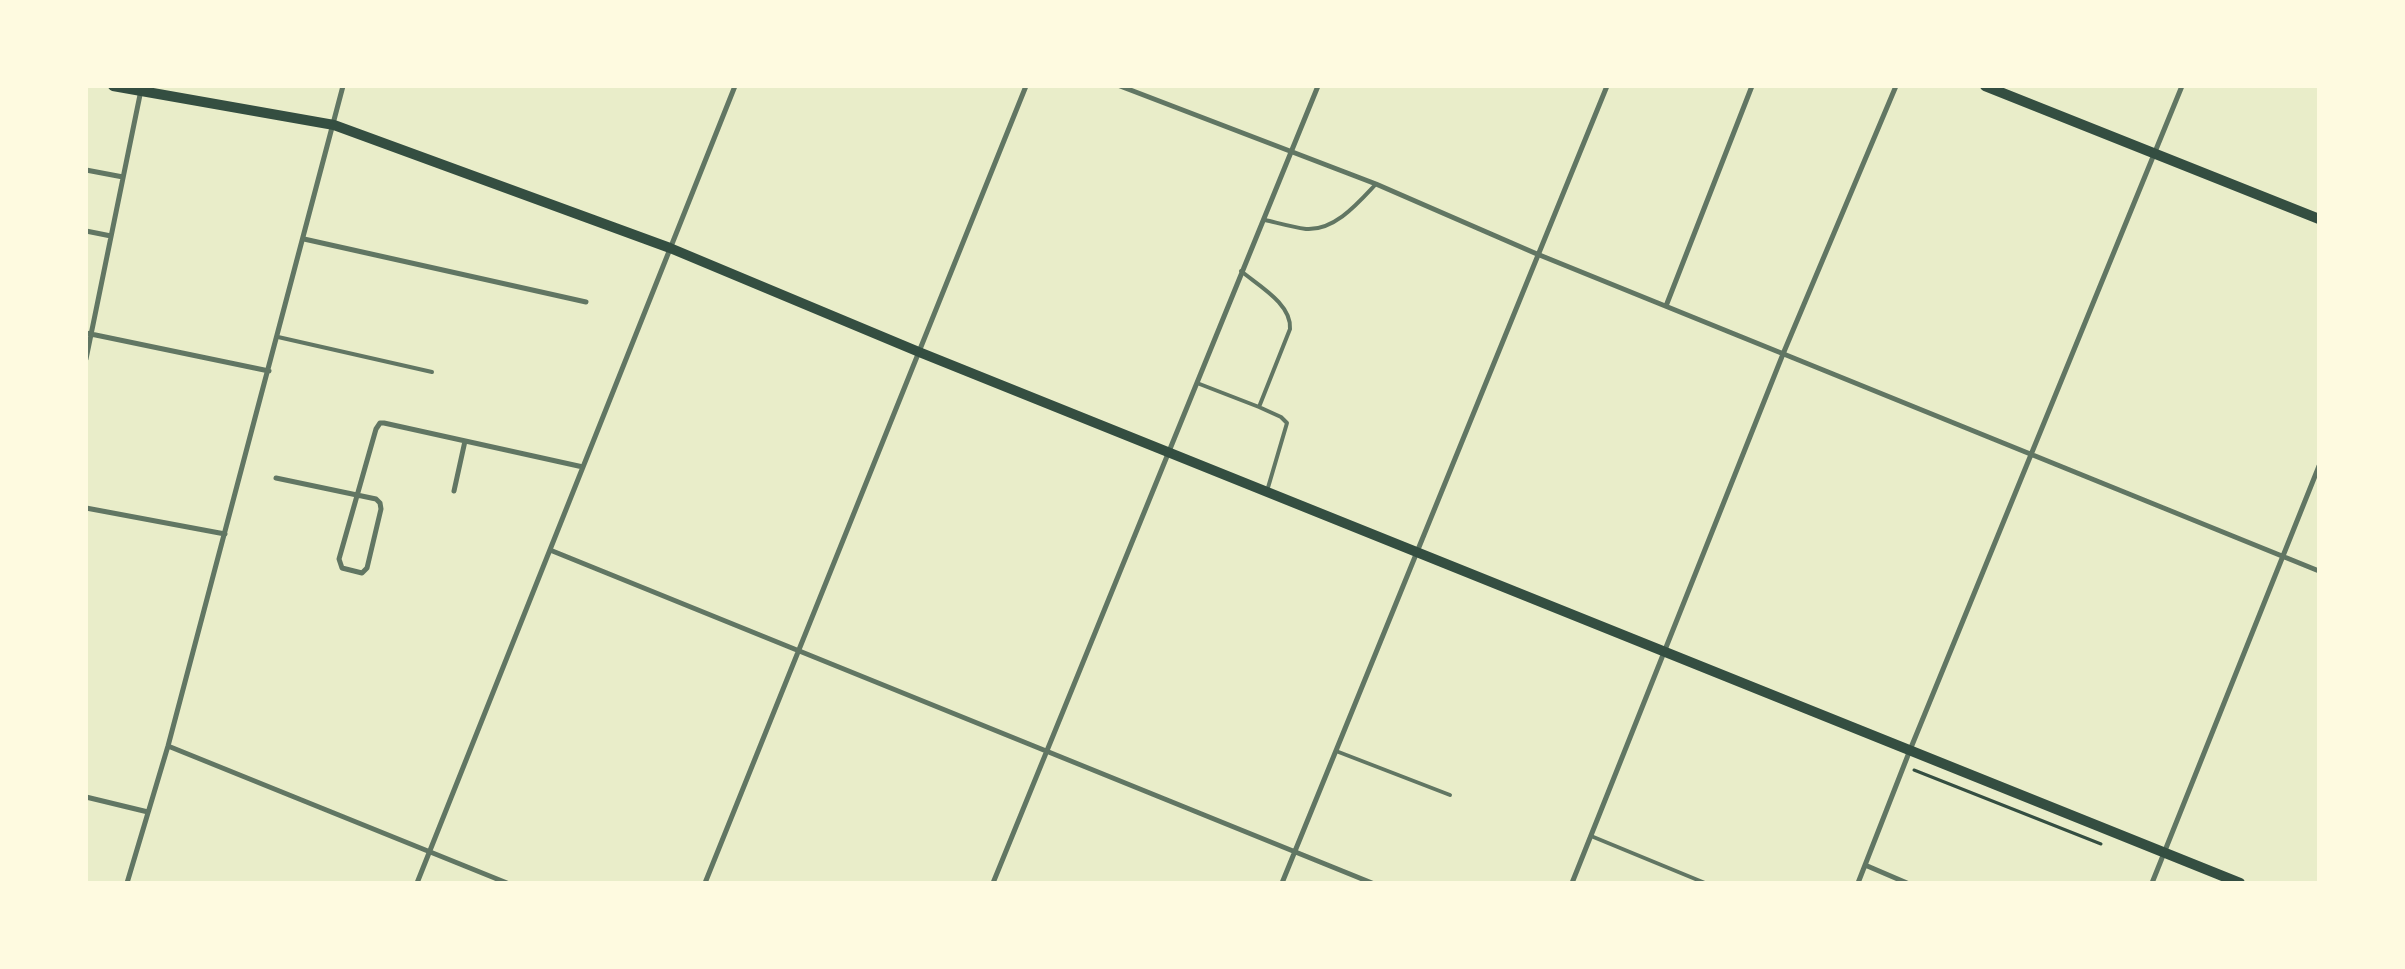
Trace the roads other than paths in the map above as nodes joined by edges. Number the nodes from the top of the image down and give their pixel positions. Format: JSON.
{"nodes":[{"id":1,"x":113,"y":86,"type":"edge"},
{"id":2,"x":343,"y":86,"type":"edge"},
{"id":3,"x":735,"y":86,"type":"edge"},
{"id":4,"x":1026,"y":86,"type":"edge"},
{"id":5,"x":1120,"y":86,"type":"edge"},
{"id":6,"x":1318,"y":86,"type":"edge"},
{"id":7,"x":1606,"y":86,"type":"edge"},
{"id":8,"x":1752,"y":86,"type":"edge"},
{"id":9,"x":1896,"y":86,"type":"edge"},
{"id":10,"x":1985,"y":86,"type":"edge"},
{"id":11,"x":2182,"y":86,"type":"edge"},
{"id":12,"x":141,"y":89,"type":"edge"},
{"id":13,"x":334,"y":124,"type":"junction"},
{"id":14,"x":1291,"y":153,"type":"junction"},
{"id":15,"x":2155,"y":154,"type":"junction"},
{"id":16,"x":86,"y":170,"type":"edge"},
{"id":17,"x":123,"y":177,"type":"junction"},
{"id":18,"x":1376,"y":184,"type":"junction"},
{"id":19,"x":2319,"y":219,"type":"edge"},
{"id":20,"x":1265,"y":220,"type":"junction"},
{"id":21,"x":86,"y":231,"type":"edge"},
{"id":22,"x":111,"y":236,"type":"junction"},
{"id":23,"x":304,"y":239,"type":"junction"},
{"id":24,"x":670,"y":248,"type":"junction"},
{"id":25,"x":1537,"y":254,"type":"junction"},
{"id":26,"x":1241,"y":271,"type":"junction"},
{"id":27,"x":586,"y":302,"type":"dead end"},
{"id":28,"x":1666,"y":306,"type":"junction"},
{"id":29,"x":89,"y":333,"type":"edge"},
{"id":30,"x":278,"y":337,"type":"junction"},
{"id":31,"x":919,"y":352,"type":"junction"},
{"id":32,"x":1784,"y":354,"type":"junction"},
{"id":33,"x":86,"y":359,"type":"edge"},
{"id":34,"x":269,"y":371,"type":"junction"},
{"id":35,"x":432,"y":372,"type":"dead end"},
{"id":36,"x":1197,"y":383,"type":"junction"},
{"id":37,"x":1259,"y":408,"type":"junction"},
{"id":38,"x":465,"y":441,"type":"junction"},
{"id":39,"x":1169,"y":452,"type":"junction"},
{"id":40,"x":2031,"y":455,"type":"junction"},
{"id":41,"x":2319,"y":466,"type":"edge"},
{"id":42,"x":583,"y":467,"type":"junction"},
{"id":43,"x":276,"y":478,"type":"dead end"},
{"id":44,"x":454,"y":491,"type":"dead end"},
{"id":45,"x":1267,"y":492,"type":"junction"},
{"id":46,"x":358,"y":496,"type":"junction"},
{"id":47,"x":86,"y":508,"type":"edge"},
{"id":48,"x":225,"y":534,"type":"junction"},
{"id":49,"x":550,"y":550,"type":"junction"},
{"id":50,"x":1416,"y":552,"type":"junction"},
{"id":51,"x":2282,"y":557,"type":"junction"},
{"id":52,"x":2319,"y":571,"type":"edge"},
{"id":53,"x":798,"y":652,"type":"junction"},
{"id":54,"x":1666,"y":652,"type":"junction"},
{"id":55,"x":168,"y":746,"type":"junction"},
{"id":56,"x":1910,"y":750,"type":"junction"},
{"id":57,"x":1336,"y":751,"type":"junction"},
{"id":58,"x":1047,"y":752,"type":"junction"},
{"id":59,"x":1450,"y":796,"type":"dead end"},
{"id":60,"x":86,"y":798,"type":"edge"},
{"id":61,"x":148,"y":812,"type":"junction"},
{"id":62,"x":1591,"y":836,"type":"junction"},
{"id":63,"x":430,"y":852,"type":"junction"},
{"id":64,"x":1295,"y":852,"type":"junction"},
{"id":65,"x":2164,"y":852,"type":"junction"},
{"id":66,"x":1865,"y":865,"type":"junction"},
{"id":67,"x":126,"y":883,"type":"edge"},
{"id":68,"x":417,"y":883,"type":"edge"},
{"id":69,"x":507,"y":883,"type":"edge"},
{"id":70,"x":705,"y":883,"type":"edge"},
{"id":71,"x":993,"y":883,"type":"edge"},
{"id":72,"x":1282,"y":883,"type":"edge"},
{"id":73,"x":1372,"y":883,"type":"edge"},
{"id":74,"x":1572,"y":883,"type":"edge"},
{"id":75,"x":1705,"y":883,"type":"edge"},
{"id":76,"x":1858,"y":883,"type":"edge"},
{"id":77,"x":1907,"y":883,"type":"edge"},
{"id":78,"x":2152,"y":883,"type":"edge"},
{"id":79,"x":2240,"y":883,"type":"edge"}],
"edges":[{"from":1,"to":12,"type":"main road"},
{"from":2,"to":13,"type":"street"},
{"from":3,"to":24,"type":"street"},
{"from":4,"to":31,"type":"street"},
{"from":5,"to":14,"type":"street"},
{"from":6,"to":14,"type":"street"},
{"from":7,"to":25,"type":"street"},
{"from":8,"to":28,"type":"street"},
{"from":9,"to":32,"type":"street"},
{"from":10,"to":15,"type":"main road"},
{"from":11,"to":15,"type":"street"},
{"from":12,"to":13,"type":"main road"},
{"from":12,"to":17,"type":"street"},
{"from":13,"to":23,"type":"street"},
{"from":13,"to":24,"type":"main road"},
{"from":14,"to":18,"type":"street"},
{"from":14,"to":20,"type":"street"},
{"from":15,"to":19,"type":"main road"},
{"from":15,"to":40,"type":"street"},
{"from":16,"to":17,"type":"street"},
{"from":17,"to":22,"type":"street"},
{"from":18,"to":20,"type":"lane"},
{"from":18,"to":25,"type":"street"},
{"from":20,"to":26,"type":"street"},
{"from":21,"to":22,"type":"street"},
{"from":22,"to":29,"type":"street"},
{"from":23,"to":27,"type":"street"},
{"from":23,"to":30,"type":"street"},
{"from":24,"to":31,"type":"main road"},
{"from":24,"to":42,"type":"street"},
{"from":25,"to":28,"type":"street"},
{"from":25,"to":50,"type":"street"},
{"from":26,"to":36,"type":"street"},
{"from":26,"to":37,"type":"lane"},
{"from":28,"to":32,"type":"street"},
{"from":29,"to":33,"type":"street"},
{"from":29,"to":34,"type":"street"},
{"from":30,"to":34,"type":"street"},
{"from":30,"to":35,"type":"lane"},
{"from":31,"to":39,"type":"main road"},
{"from":31,"to":53,"type":"street"},
{"from":32,"to":40,"type":"street"},
{"from":32,"to":54,"type":"street"},
{"from":34,"to":48,"type":"street"},
{"from":36,"to":37,"type":"lane"},
{"from":36,"to":39,"type":"street"},
{"from":37,"to":45,"type":"lane"},
{"from":38,"to":42,"type":"street"},
{"from":38,"to":44,"type":"street"},
{"from":38,"to":46,"type":"street"},
{"from":39,"to":45,"type":"main road"},
{"from":39,"to":58,"type":"street"},
{"from":40,"to":51,"type":"street"},
{"from":40,"to":56,"type":"street"},
{"from":41,"to":51,"type":"street"},
{"from":42,"to":49,"type":"street"},
{"from":43,"to":46,"type":"street"},
{"from":45,"to":50,"type":"main road"},
{"from":46,"to":46,"type":"street"},
{"from":47,"to":48,"type":"street"},
{"from":48,"to":55,"type":"street"},
{"from":49,"to":53,"type":"street"},
{"from":49,"to":63,"type":"street"},
{"from":50,"to":54,"type":"main road"},
{"from":50,"to":57,"type":"street"},
{"from":51,"to":52,"type":"street"},
{"from":51,"to":65,"type":"street"},
{"from":53,"to":58,"type":"street"},
{"from":53,"to":70,"type":"street"},
{"from":54,"to":56,"type":"main road"},
{"from":54,"to":62,"type":"street"},
{"from":55,"to":61,"type":"street"},
{"from":55,"to":63,"type":"street"},
{"from":56,"to":65,"type":"main road"},
{"from":56,"to":66,"type":"street"},
{"from":57,"to":59,"type":"lane"},
{"from":57,"to":64,"type":"street"},
{"from":58,"to":64,"type":"street"},
{"from":58,"to":71,"type":"street"},
{"from":60,"to":61,"type":"street"},
{"from":61,"to":67,"type":"street"},
{"from":62,"to":74,"type":"street"},
{"from":62,"to":75,"type":"lane"},
{"from":63,"to":68,"type":"street"},
{"from":63,"to":69,"type":"street"},
{"from":64,"to":72,"type":"street"},
{"from":64,"to":73,"type":"street"},
{"from":65,"to":78,"type":"street"},
{"from":65,"to":79,"type":"main road"},
{"from":66,"to":76,"type":"street"},
{"from":66,"to":77,"type":"street"}]}
